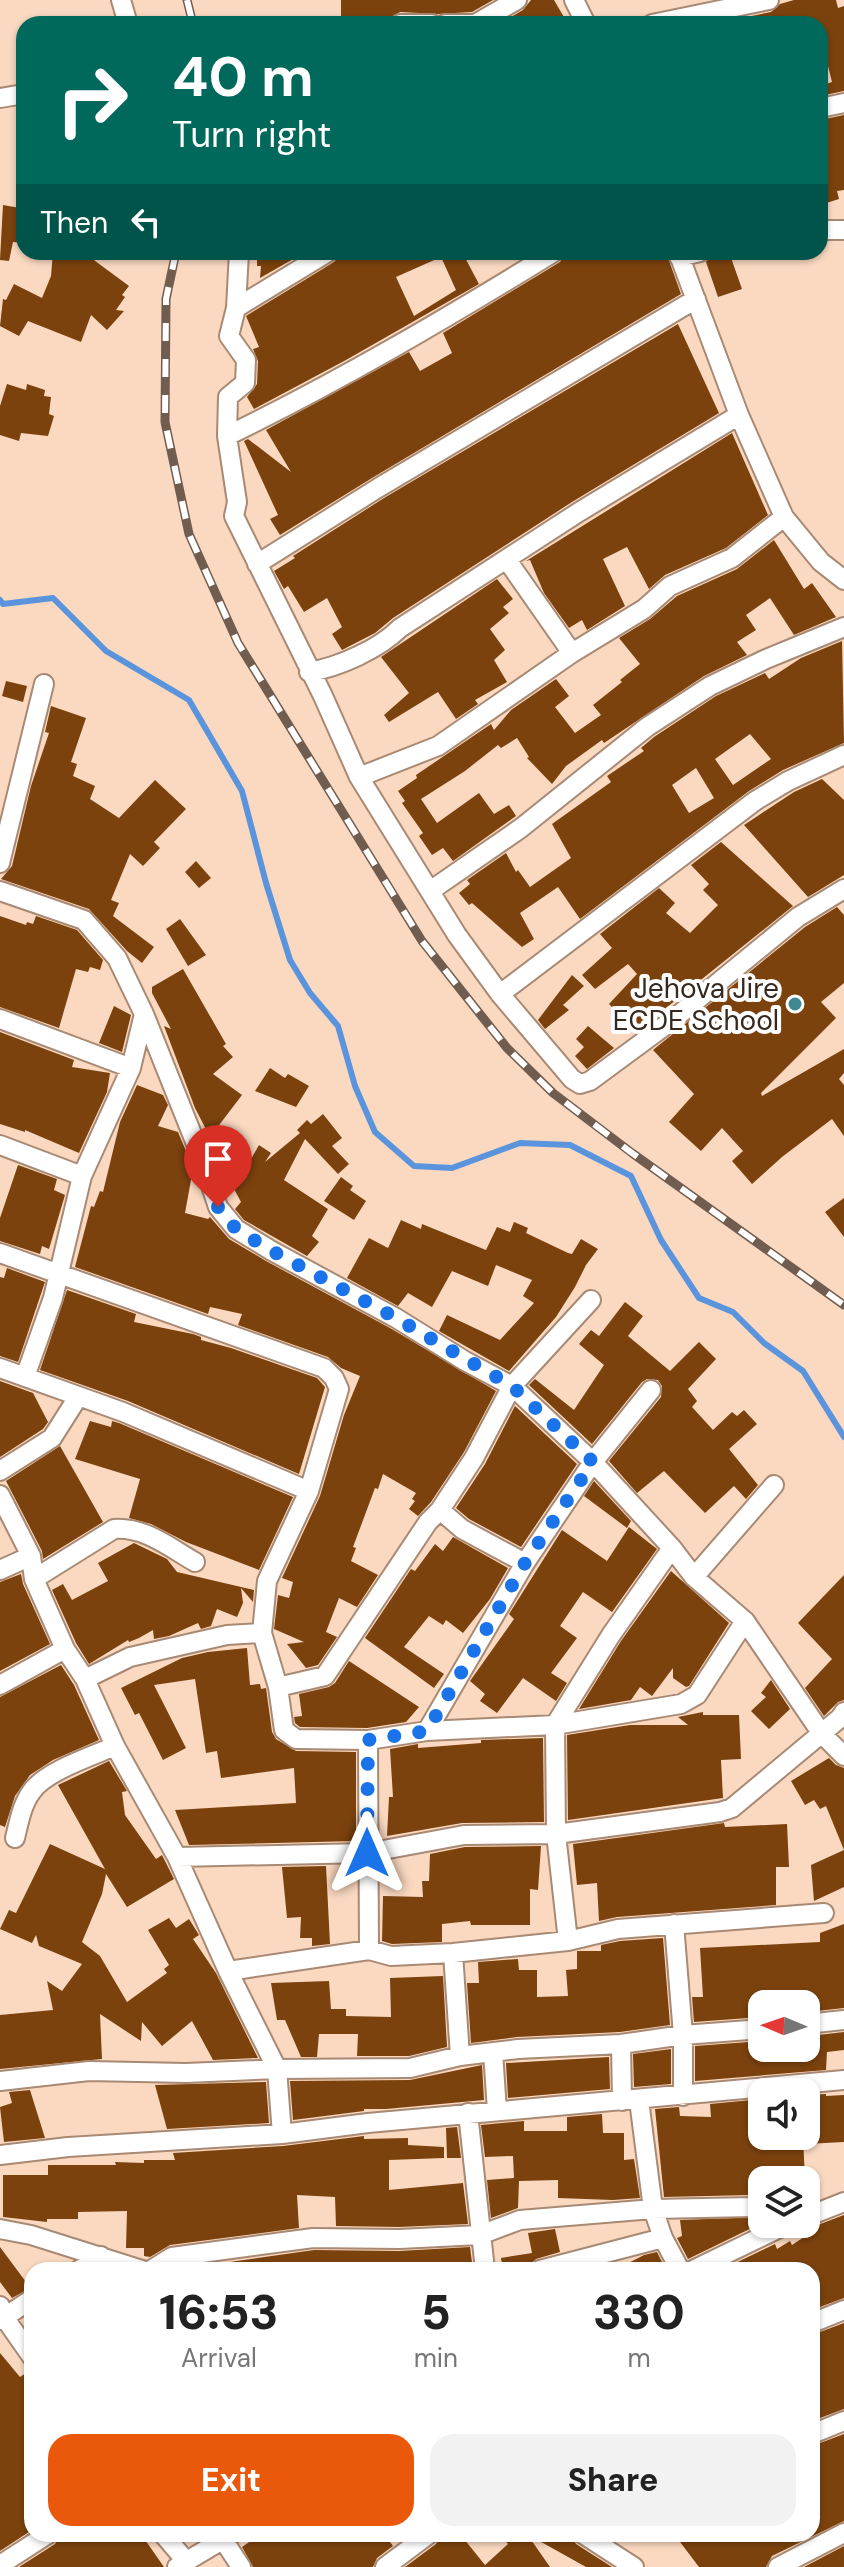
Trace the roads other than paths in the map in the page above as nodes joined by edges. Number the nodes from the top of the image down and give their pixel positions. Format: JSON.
{"nodes":[{"id":1,"x":517,"y":0,"type":"edge"},
{"id":2,"x":769,"y":0,"type":"edge"},
{"id":3,"x":489,"y":16,"type":"edge"},
{"id":4,"x":691,"y":16,"type":"edge"},
{"id":5,"x":239,"y":260,"type":"edge"},
{"id":6,"x":315,"y":260,"type":"edge"},
{"id":7,"x":541,"y":260,"type":"edge"},
{"id":8,"x":681,"y":260,"type":"edge"},
{"id":9,"x":696,"y":299,"type":"junction"},
{"id":10,"x":236,"y":308,"type":"junction"},
{"id":11,"x":739,"y":415,"type":"junction"},
{"id":12,"x":227,"y":436,"type":"junction"},
{"id":13,"x":784,"y":517,"type":"junction"},
{"id":14,"x":507,"y":560,"type":"junction"},
{"id":15,"x":257,"y":564,"type":"junction"},
{"id":16,"x":844,"y":580,"type":"edge"},
{"id":17,"x":844,"y":627,"type":"edge"},
{"id":18,"x":572,"y":653,"type":"junction"},
{"id":19,"x":309,"y":672,"type":"junction"},
{"id":20,"x":44,"y":684,"type":"dead end"},
{"id":21,"x":844,"y":755,"type":"edge"},
{"id":22,"x":359,"y":777,"type":"junction"},
{"id":23,"x":0,"y":863,"type":"edge"},
{"id":24,"x":844,"y":889,"type":"edge"},
{"id":25,"x":0,"y":891,"type":"edge"},
{"id":26,"x":430,"y":891,"type":"junction"},
{"id":27,"x":500,"y":994,"type":"junction"},
{"id":28,"x":144,"y":1014,"type":"junction"},
{"id":29,"x":0,"y":1019,"type":"edge"},
{"id":30,"x":131,"y":1068,"type":"junction"},
{"id":31,"x":0,"y":1145,"type":"edge"},
{"id":32,"x":82,"y":1176,"type":"junction"},
{"id":33,"x":0,"y":1253,"type":"edge"},
{"id":34,"x":59,"y":1275,"type":"junction"},
{"id":35,"x":591,"y":1300,"type":"dead end"},
{"id":36,"x":0,"y":1368,"type":"edge"},
{"id":37,"x":25,"y":1377,"type":"junction"},
{"id":38,"x":512,"y":1386,"type":"junction"},
{"id":39,"x":651,"y":1390,"type":"dead end"},
{"id":40,"x":78,"y":1397,"type":"junction"},
{"id":41,"x":593,"y":1462,"type":"junction"},
{"id":42,"x":0,"y":1471,"type":"edge"},
{"id":43,"x":774,"y":1485,"type":"dead end"},
{"id":44,"x":309,"y":1491,"type":"junction"},
{"id":45,"x":0,"y":1495,"type":"edge"},
{"id":46,"x":440,"y":1510,"type":"junction"},
{"id":47,"x":672,"y":1548,"type":"junction"},
{"id":48,"x":31,"y":1556,"type":"junction"},
{"id":49,"x":195,"y":1562,"type":"dead end"},
{"id":50,"x":525,"y":1563,"type":"junction"},
{"id":51,"x":0,"y":1570,"type":"edge"},
{"id":52,"x":694,"y":1577,"type":"junction"},
{"id":53,"x":34,"y":1579,"type":"junction"},
{"id":54,"x":745,"y":1621,"type":"junction"},
{"id":55,"x":262,"y":1633,"type":"junction"},
{"id":56,"x":65,"y":1649,"type":"junction"},
{"id":57,"x":85,"y":1679,"type":"junction"},
{"id":58,"x":0,"y":1685,"type":"edge"},
{"id":59,"x":278,"y":1687,"type":"junction"},
{"id":60,"x":844,"y":1712,"type":"edge"},
{"id":61,"x":555,"y":1725,"type":"junction"},
{"id":62,"x":427,"y":1731,"type":"junction"},
{"id":63,"x":822,"y":1734,"type":"junction"},
{"id":64,"x":368,"y":1740,"type":"junction"},
{"id":65,"x":115,"y":1746,"type":"junction"},
{"id":66,"x":844,"y":1756,"type":"edge"},
{"id":67,"x":556,"y":1834,"type":"junction"},
{"id":68,"x":15,"y":1838,"type":"dead end"},
{"id":69,"x":367,"y":1853,"type":"junction"},
{"id":70,"x":177,"y":1857,"type":"junction"},
{"id":71,"x":824,"y":1913,"type":"dead end"},
{"id":72,"x":674,"y":1924,"type":"junction"},
{"id":73,"x":568,"y":1941,"type":"junction"},
{"id":74,"x":369,"y":1950,"type":"junction"},
{"id":75,"x":453,"y":1953,"type":"junction"},
{"id":76,"x":228,"y":1971,"type":"junction"},
{"id":77,"x":844,"y":2020,"type":"edge"},
{"id":78,"x":820,"y":2023,"type":"edge"},
{"id":79,"x":748,"y":2030,"type":"edge"},
{"id":80,"x":683,"y":2035,"type":"junction"},
{"id":81,"x":621,"y":2044,"type":"junction"},
{"id":82,"x":493,"y":2052,"type":"junction"},
{"id":83,"x":460,"y":2056,"type":"junction"},
{"id":84,"x":277,"y":2069,"type":"junction"},
{"id":85,"x":844,"y":2080,"type":"edge"},
{"id":86,"x":0,"y":2081,"type":"edge"},
{"id":87,"x":683,"y":2096,"type":"junction"},
{"id":88,"x":630,"y":2100,"type":"junction"},
{"id":89,"x":497,"y":2111,"type":"junction"},
{"id":90,"x":468,"y":2113,"type":"junction"},
{"id":91,"x":282,"y":2134,"type":"junction"},
{"id":92,"x":0,"y":2155,"type":"edge"},
{"id":93,"x":844,"y":2202,"type":"edge"},
{"id":94,"x":748,"y":2207,"type":"edge"},
{"id":95,"x":653,"y":2209,"type":"junction"},
{"id":96,"x":820,"y":2211,"type":"edge"},
{"id":97,"x":0,"y":2229,"type":"edge"},
{"id":98,"x":480,"y":2235,"type":"junction"},
{"id":99,"x":663,"y":2238,"type":"junction"},
{"id":100,"x":757,"y":2238,"type":"edge"},
{"id":101,"x":101,"y":2256,"type":"junction"},
{"id":102,"x":92,"y":2262,"type":"edge"},
{"id":103,"x":119,"y":2262,"type":"edge"},
{"id":104,"x":164,"y":2262,"type":"edge"},
{"id":105,"x":484,"y":2262,"type":"edge"},
{"id":106,"x":571,"y":2262,"type":"edge"},
{"id":107,"x":676,"y":2262,"type":"edge"},
{"id":108,"x":709,"y":2262,"type":"edge"},
{"id":109,"x":24,"y":2303,"type":"edge"},
{"id":110,"x":844,"y":2310,"type":"edge"},
{"id":111,"x":1,"y":2314,"type":"edge"},
{"id":112,"x":820,"y":2320,"type":"edge"},
{"id":113,"x":24,"y":2346,"type":"edge"},
{"id":114,"x":844,"y":2421,"type":"edge"},
{"id":115,"x":820,"y":2431,"type":"edge"},
{"id":116,"x":844,"y":2533,"type":"edge"},
{"id":117,"x":36,"y":2542,"type":"edge"},
{"id":118,"x":168,"y":2542,"type":"edge"},
{"id":119,"x":219,"y":2542,"type":"edge"},
{"id":120,"x":230,"y":2542,"type":"edge"},
{"id":121,"x":418,"y":2542,"type":"edge"},
{"id":122,"x":598,"y":2542,"type":"edge"},
{"id":123,"x":181,"y":2564,"type":"edge"},
{"id":124,"x":0,"y":2565,"type":"edge"},
{"id":125,"x":241,"y":2567,"type":"edge"},
{"id":126,"x":385,"y":2567,"type":"edge"},
{"id":127,"x":634,"y":2567,"type":"edge"},
{"id":128,"x":778,"y":2567,"type":"edge"}],
"edges":[{"from":1,"to":3,"type":"street"},
{"from":2,"to":4,"type":"street"},
{"from":5,"to":10,"type":"street"},
{"from":6,"to":10,"type":"street"},
{"from":7,"to":12,"type":"street"},
{"from":8,"to":9,"type":"street"},
{"from":9,"to":11,"type":"street"},
{"from":9,"to":15,"type":"street"},
{"from":10,"to":12,"type":"street"},
{"from":11,"to":13,"type":"street"},
{"from":11,"to":14,"type":"street"},
{"from":12,"to":15,"type":"street"},
{"from":13,"to":16,"type":"street"},
{"from":13,"to":18,"type":"street"},
{"from":14,"to":18,"type":"street"},
{"from":14,"to":19,"type":"street"},
{"from":15,"to":19,"type":"street"},
{"from":17,"to":26,"type":"street"},
{"from":18,"to":22,"type":"street"},
{"from":19,"to":22,"type":"street"},
{"from":20,"to":23,"type":"street"},
{"from":21,"to":27,"type":"street"},
{"from":22,"to":26,"type":"street"},
{"from":24,"to":27,"type":"street"},
{"from":25,"to":28,"type":"street"},
{"from":26,"to":27,"type":"street"},
{"from":28,"to":30,"type":"street"},
{"from":28,"to":38,"type":"street"},
{"from":29,"to":30,"type":"street"},
{"from":30,"to":32,"type":"street"},
{"from":31,"to":32,"type":"street"},
{"from":32,"to":34,"type":"street"},
{"from":33,"to":34,"type":"street"},
{"from":34,"to":37,"type":"street"},
{"from":34,"to":44,"type":"street"},
{"from":35,"to":38,"type":"street"},
{"from":36,"to":37,"type":"street"},
{"from":37,"to":40,"type":"street"},
{"from":38,"to":41,"type":"street"},
{"from":38,"to":46,"type":"street"},
{"from":39,"to":41,"type":"street"},
{"from":40,"to":42,"type":"street"},
{"from":40,"to":44,"type":"street"},
{"from":41,"to":47,"type":"street"},
{"from":41,"to":50,"type":"street"},
{"from":43,"to":52,"type":"street"},
{"from":44,"to":55,"type":"street"},
{"from":45,"to":48,"type":"street"},
{"from":46,"to":50,"type":"street"},
{"from":46,"to":59,"type":"street"},
{"from":47,"to":52,"type":"street"},
{"from":47,"to":61,"type":"street"},
{"from":48,"to":51,"type":"street"},
{"from":48,"to":53,"type":"street"},
{"from":49,"to":53,"type":"street"},
{"from":50,"to":62,"type":"street"},
{"from":52,"to":54,"type":"street"},
{"from":53,"to":56,"type":"street"},
{"from":54,"to":61,"type":"street"},
{"from":54,"to":63,"type":"street"},
{"from":55,"to":57,"type":"street"},
{"from":55,"to":59,"type":"street"},
{"from":56,"to":57,"type":"street"},
{"from":56,"to":58,"type":"street"},
{"from":57,"to":65,"type":"street"},
{"from":59,"to":64,"type":"street"},
{"from":60,"to":63,"type":"street"},
{"from":61,"to":62,"type":"street"},
{"from":61,"to":67,"type":"street"},
{"from":62,"to":64,"type":"street"},
{"from":63,"to":66,"type":"street"},
{"from":63,"to":67,"type":"street"},
{"from":64,"to":69,"type":"street"},
{"from":65,"to":68,"type":"street"},
{"from":65,"to":70,"type":"street"},
{"from":67,"to":69,"type":"street"},
{"from":67,"to":73,"type":"street"},
{"from":69,"to":70,"type":"street"},
{"from":69,"to":74,"type":"street"},
{"from":70,"to":76,"type":"street"},
{"from":71,"to":72,"type":"street"},
{"from":72,"to":73,"type":"street"},
{"from":72,"to":80,"type":"street"},
{"from":73,"to":75,"type":"street"},
{"from":74,"to":75,"type":"street"},
{"from":74,"to":76,"type":"street"},
{"from":75,"to":83,"type":"street"},
{"from":76,"to":84,"type":"street"},
{"from":77,"to":78,"type":"street"},
{"from":79,"to":80,"type":"street"},
{"from":80,"to":81,"type":"street"},
{"from":80,"to":87,"type":"street"},
{"from":81,"to":82,"type":"street"},
{"from":81,"to":88,"type":"street"},
{"from":82,"to":83,"type":"street"},
{"from":82,"to":89,"type":"street"},
{"from":83,"to":84,"type":"street"},
{"from":84,"to":86,"type":"street"},
{"from":84,"to":91,"type":"street"},
{"from":85,"to":87,"type":"street"},
{"from":87,"to":88,"type":"street"},
{"from":88,"to":89,"type":"street"},
{"from":88,"to":95,"type":"street"},
{"from":89,"to":90,"type":"street"},
{"from":90,"to":91,"type":"street"},
{"from":90,"to":98,"type":"street"},
{"from":91,"to":92,"type":"street"},
{"from":93,"to":96,"type":"street"},
{"from":94,"to":95,"type":"street"},
{"from":95,"to":98,"type":"street"},
{"from":95,"to":99,"type":"street"},
{"from":97,"to":101,"type":"street"},
{"from":98,"to":104,"type":"street"},
{"from":98,"to":105,"type":"street"},
{"from":99,"to":106,"type":"street"},
{"from":99,"to":107,"type":"street"},
{"from":100,"to":108,"type":"street"},
{"from":101,"to":102,"type":"street"},
{"from":101,"to":103,"type":"street"},
{"from":109,"to":111,"type":"street"},
{"from":110,"to":112,"type":"street"},
{"from":111,"to":113,"type":"street"},
{"from":114,"to":115,"type":"street"},
{"from":116,"to":128,"type":"street"},
{"from":117,"to":124,"type":"street"},
{"from":118,"to":123,"type":"street"},
{"from":119,"to":123,"type":"street"},
{"from":120,"to":125,"type":"street"},
{"from":121,"to":126,"type":"street"},
{"from":122,"to":127,"type":"street"}]}
